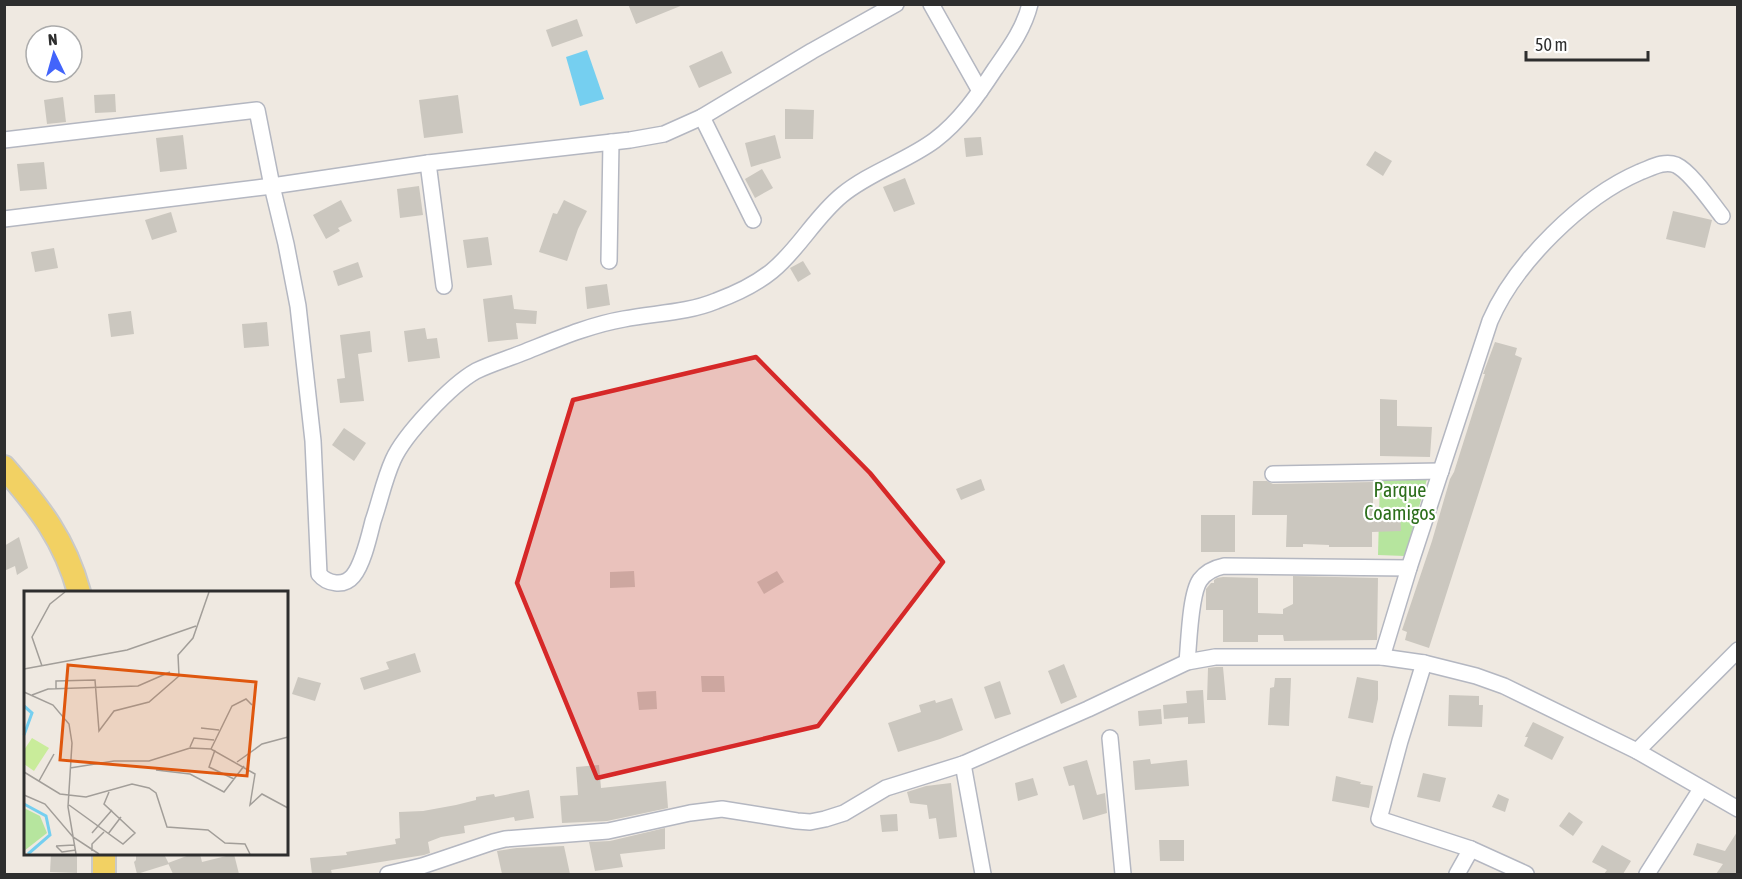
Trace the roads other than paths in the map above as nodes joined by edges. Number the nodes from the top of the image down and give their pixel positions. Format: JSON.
{"nodes":[{"id":1,"x":896,"y":4,"type":"edge"},
{"id":2,"x":931,"y":4,"type":"edge"},
{"id":3,"x":1030,"y":4,"type":"edge"},
{"id":4,"x":980,"y":91,"type":"junction"},
{"id":5,"x":702,"y":117,"type":"junction"},
{"id":6,"x":4,"y":140,"type":"edge"},
{"id":7,"x":611,"y":142,"type":"junction"},
{"id":8,"x":428,"y":162,"type":"junction"},
{"id":9,"x":272,"y":186,"type":"junction"},
{"id":10,"x":1722,"y":216,"type":"dead end"},
{"id":11,"x":4,"y":219,"type":"edge"},
{"id":12,"x":753,"y":220,"type":"dead end"},
{"id":13,"x":609,"y":261,"type":"dead end"},
{"id":14,"x":444,"y":286,"type":"dead end"},
{"id":15,"x":4,"y":467,"type":"edge"},
{"id":16,"x":1441,"y":471,"type":"junction"},
{"id":17,"x":1273,"y":474,"type":"dead end"},
{"id":18,"x":1408,"y":568,"type":"junction"},
{"id":19,"x":79,"y":591,"type":"edge"},
{"id":20,"x":1737,"y":650,"type":"edge"},
{"id":21,"x":1382,"y":657,"type":"junction"},
{"id":22,"x":1187,"y":662,"type":"junction"},
{"id":23,"x":1424,"y":663,"type":"junction"},
{"id":24,"x":1110,"y":738,"type":"dead end"},
{"id":25,"x":1637,"y":751,"type":"junction"},
{"id":26,"x":963,"y":764,"type":"junction"},
{"id":27,"x":1701,"y":789,"type":"junction"},
{"id":28,"x":1737,"y":809,"type":"edge"},
{"id":29,"x":1471,"y":849,"type":"junction"},
{"id":30,"x":104,"y":855,"type":"edge"},
{"id":31,"x":104,"y":874,"type":"edge"},
{"id":32,"x":388,"y":874,"type":"edge"},
{"id":33,"x":983,"y":874,"type":"edge"},
{"id":34,"x":1123,"y":874,"type":"edge"},
{"id":35,"x":1457,"y":874,"type":"edge"},
{"id":36,"x":1526,"y":874,"type":"edge"},
{"id":37,"x":1647,"y":874,"type":"edge"}],
"edges":[{"from":1,"to":5,"type":"street"},
{"from":2,"to":4,"type":"street"},
{"from":3,"to":4,"type":"street"},
{"from":4,"to":9,"type":"street"},
{"from":5,"to":7,"type":"street"},
{"from":5,"to":12,"type":"street"},
{"from":6,"to":9,"type":"street"},
{"from":7,"to":8,"type":"street"},
{"from":7,"to":13,"type":"street"},
{"from":8,"to":9,"type":"street"},
{"from":8,"to":14,"type":"street"},
{"from":9,"to":11,"type":"street"},
{"from":10,"to":16,"type":"street"},
{"from":15,"to":19,"type":"main road"},
{"from":16,"to":17,"type":"street"},
{"from":16,"to":18,"type":"street"},
{"from":18,"to":21,"type":"street"},
{"from":18,"to":22,"type":"street"},
{"from":20,"to":25,"type":"street"},
{"from":21,"to":22,"type":"street"},
{"from":21,"to":23,"type":"street"},
{"from":22,"to":26,"type":"street"},
{"from":23,"to":25,"type":"street"},
{"from":23,"to":29,"type":"street"},
{"from":24,"to":34,"type":"street"},
{"from":25,"to":27,"type":"street"},
{"from":26,"to":32,"type":"street"},
{"from":26,"to":33,"type":"street"},
{"from":27,"to":28,"type":"street"},
{"from":27,"to":37,"type":"street"},
{"from":29,"to":35,"type":"street"},
{"from":29,"to":36,"type":"street"},
{"from":30,"to":31,"type":"main road"}]}
